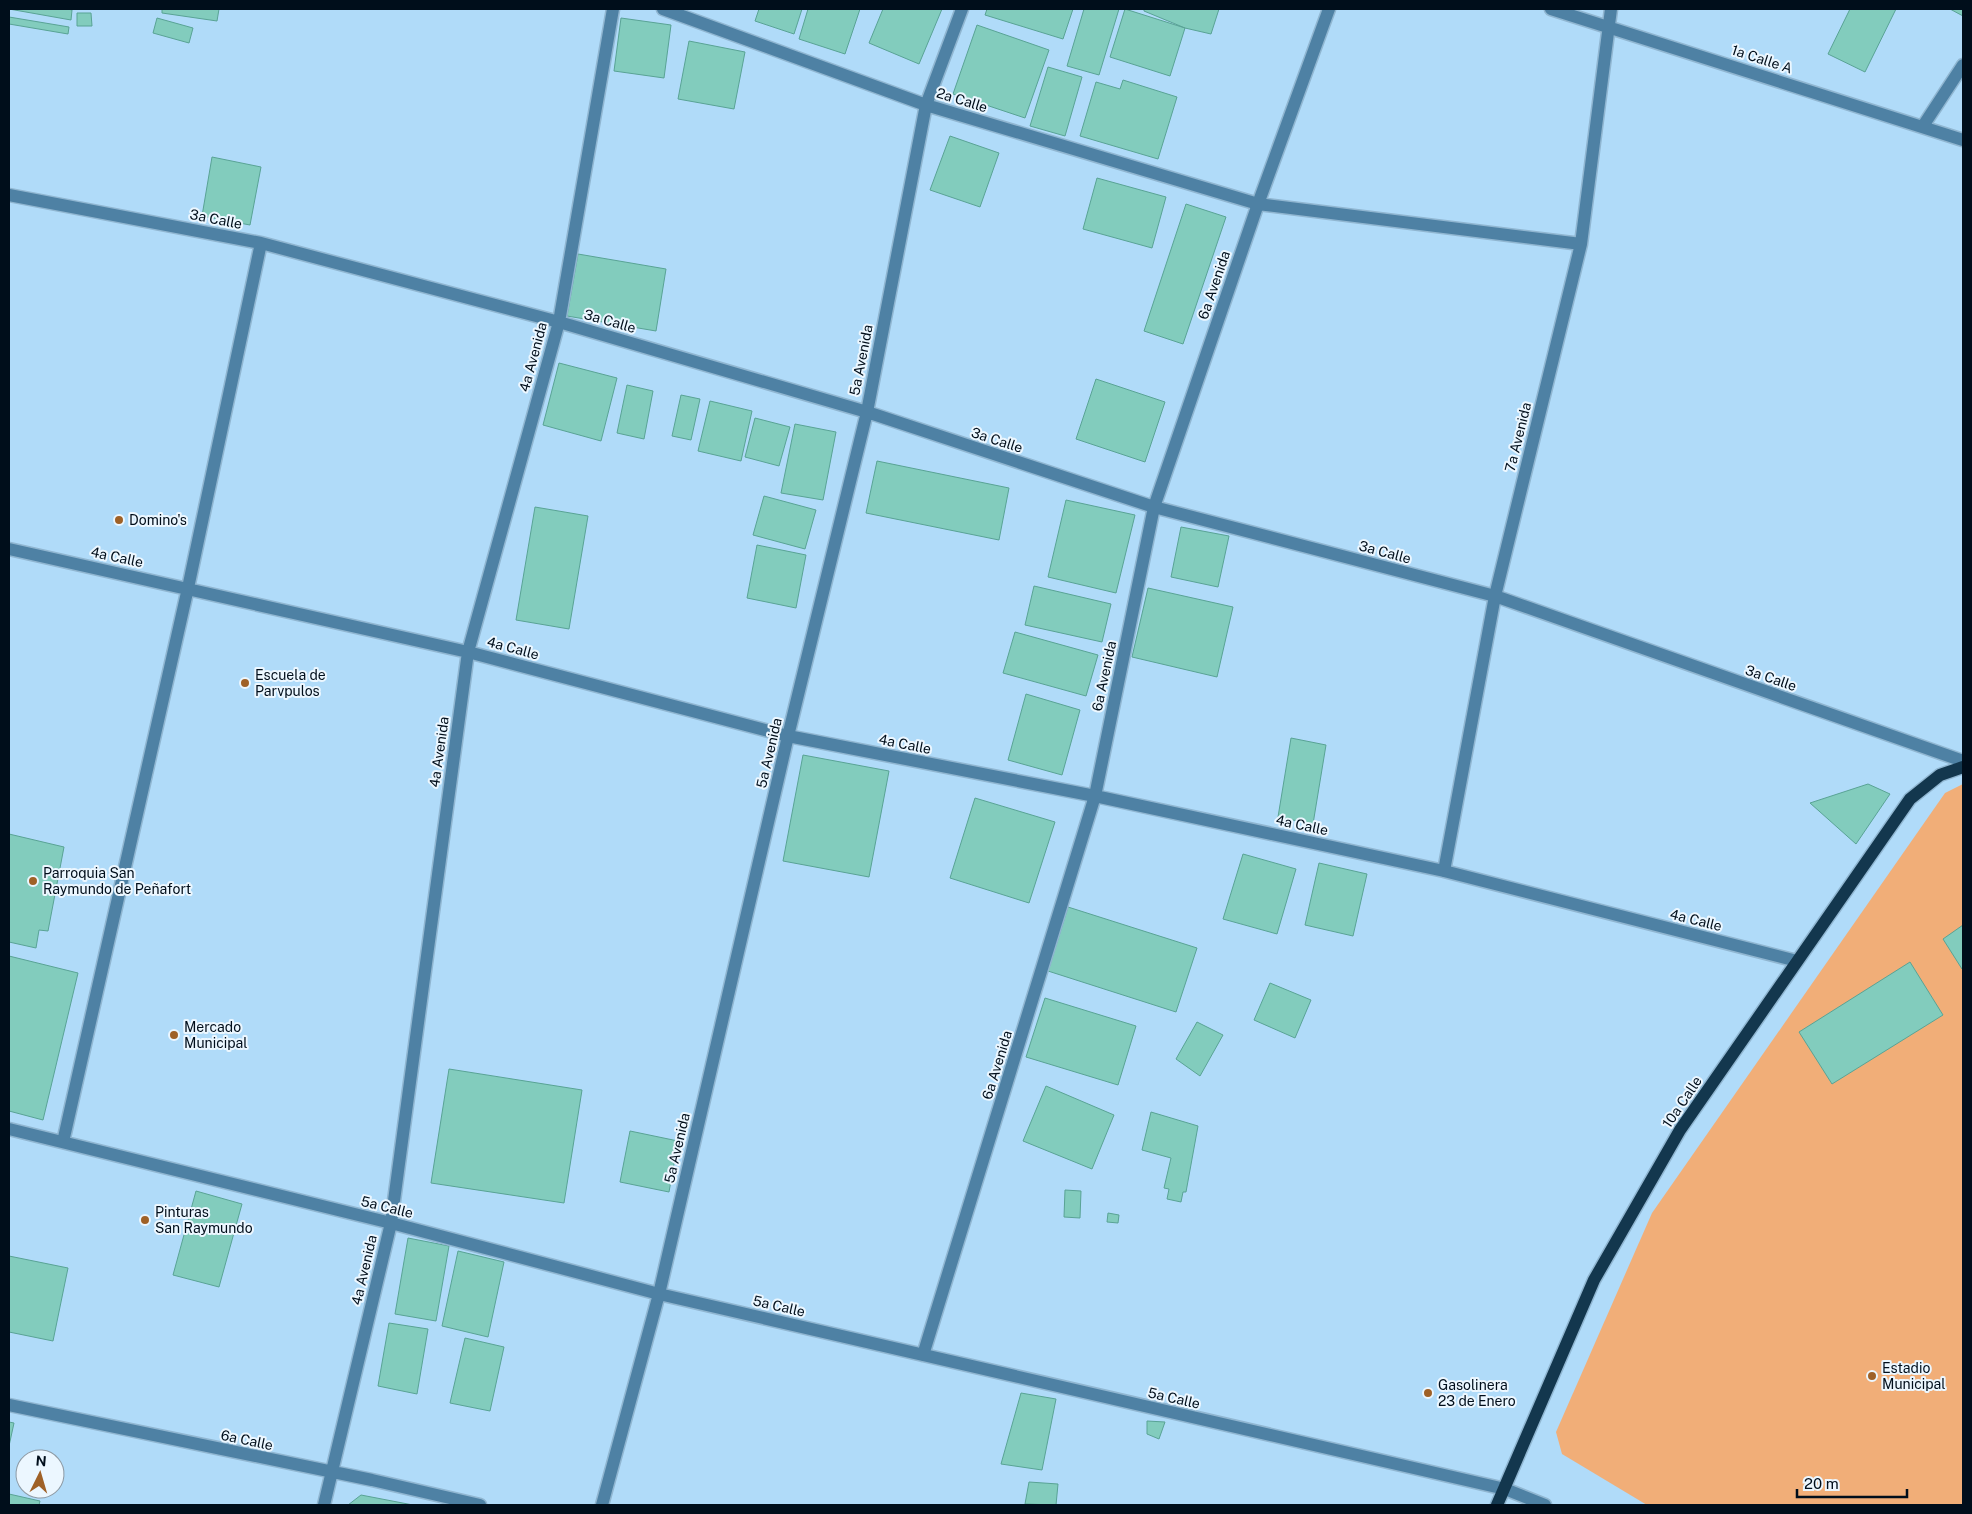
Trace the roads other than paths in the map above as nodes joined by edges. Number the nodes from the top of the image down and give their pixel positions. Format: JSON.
{"nodes":[{"id":1,"x":613,"y":9,"type":"edge"},
{"id":2,"x":662,"y":9,"type":"edge"},
{"id":3,"x":962,"y":9,"type":"edge"},
{"id":4,"x":1329,"y":9,"type":"edge"},
{"id":5,"x":1551,"y":9,"type":"edge"},
{"id":6,"x":1611,"y":9,"type":"edge"},
{"id":7,"x":1609,"y":26,"type":"junction"},
{"id":8,"x":1963,"y":65,"type":"edge"},
{"id":9,"x":926,"y":105,"type":"junction"},
{"id":10,"x":1923,"y":126,"type":"junction"},
{"id":11,"x":1963,"y":140,"type":"edge"},
{"id":12,"x":9,"y":195,"type":"edge"},
{"id":13,"x":1258,"y":204,"type":"junction"},
{"id":14,"x":261,"y":243,"type":"junction"},
{"id":15,"x":1581,"y":244,"type":"junction"},
{"id":16,"x":559,"y":322,"type":"junction"},
{"id":17,"x":867,"y":412,"type":"junction"},
{"id":18,"x":1154,"y":507,"type":"junction"},
{"id":19,"x":9,"y":549,"type":"edge"},
{"id":20,"x":188,"y":588,"type":"junction"},
{"id":21,"x":1495,"y":596,"type":"junction"},
{"id":22,"x":468,"y":652,"type":"junction"},
{"id":23,"x":788,"y":736,"type":"junction"},
{"id":24,"x":1963,"y":761,"type":"edge"},
{"id":25,"x":1963,"y":767,"type":"edge"},
{"id":26,"x":1094,"y":796,"type":"junction"},
{"id":27,"x":1444,"y":871,"type":"junction"},
{"id":28,"x":1797,"y":962,"type":"junction"},
{"id":29,"x":9,"y":1129,"type":"edge"},
{"id":30,"x":63,"y":1142,"type":"junction"},
{"id":31,"x":390,"y":1224,"type":"junction"},
{"id":32,"x":659,"y":1294,"type":"junction"},
{"id":33,"x":924,"y":1355,"type":"junction"},
{"id":34,"x":9,"y":1406,"type":"edge"},
{"id":35,"x":332,"y":1474,"type":"junction"},
{"id":36,"x":1505,"y":1489,"type":"junction"},
{"id":37,"x":324,"y":1505,"type":"edge"},
{"id":38,"x":480,"y":1505,"type":"edge"},
{"id":39,"x":602,"y":1505,"type":"edge"},
{"id":40,"x":1497,"y":1505,"type":"edge"},
{"id":41,"x":1545,"y":1505,"type":"edge"}],
"edges":[{"from":1,"to":16,"type":"street","name":"4a Avenida"},
{"from":2,"to":9,"type":"street","name":"2a Calle"},
{"from":3,"to":9,"type":"street","name":"5a Avenida"},
{"from":4,"to":13,"type":"street","name":"6a Avenida"},
{"from":5,"to":7,"type":"street","name":"1a Calle A"},
{"from":6,"to":7,"type":"street","name":"7a Avenida"},
{"from":7,"to":10,"type":"street","name":"1a Calle A"},
{"from":7,"to":15,"type":"street","name":"7a Avenida"},
{"from":8,"to":10,"type":"street"},
{"from":9,"to":13,"type":"street","name":"2a Calle"},
{"from":9,"to":17,"type":"street","name":"5a Avenida"},
{"from":10,"to":11,"type":"street","name":"1a Calle A"},
{"from":12,"to":14,"type":"street","name":"3a Calle"},
{"from":13,"to":15,"type":"street","name":"2a Calle"},
{"from":13,"to":18,"type":"street","name":"6a Avenida"},
{"from":14,"to":16,"type":"street","name":"3a Calle"},
{"from":14,"to":20,"type":"street"},
{"from":15,"to":21,"type":"street","name":"7a Avenida"},
{"from":16,"to":17,"type":"street","name":"3a Calle"},
{"from":16,"to":22,"type":"street","name":"4a Avenida"},
{"from":17,"to":18,"type":"street","name":"3a Calle"},
{"from":17,"to":23,"type":"street","name":"5a Avenida"},
{"from":18,"to":21,"type":"street","name":"3a Calle"},
{"from":18,"to":26,"type":"street","name":"6a Avenida"},
{"from":19,"to":20,"type":"street","name":"4a Calle"},
{"from":20,"to":22,"type":"street","name":"4a Calle"},
{"from":20,"to":30,"type":"street"},
{"from":21,"to":24,"type":"street","name":"3a Calle"},
{"from":21,"to":27,"type":"street","name":"7a Avenida"},
{"from":22,"to":23,"type":"street","name":"4a Calle"},
{"from":22,"to":31,"type":"street","name":"4a Avenida"},
{"from":23,"to":26,"type":"street","name":"4a Calle"},
{"from":23,"to":32,"type":"street","name":"5a Avenida"},
{"from":25,"to":28,"type":"main road","name":"10a Calle"},
{"from":26,"to":27,"type":"street","name":"4a Calle"},
{"from":26,"to":33,"type":"street","name":"6a Avenida"},
{"from":27,"to":28,"type":"street","name":"4a Calle"},
{"from":28,"to":36,"type":"main road","name":"10a Calle"},
{"from":29,"to":30,"type":"street","name":"5a Calle"},
{"from":30,"to":31,"type":"street","name":"5a Calle"},
{"from":31,"to":32,"type":"street","name":"5a Calle"},
{"from":31,"to":35,"type":"street","name":"4a Avenida"},
{"from":32,"to":33,"type":"street","name":"5a Calle"},
{"from":32,"to":39,"type":"street","name":"5a Avenida"},
{"from":33,"to":36,"type":"street","name":"5a Calle"},
{"from":34,"to":35,"type":"street","name":"6a Calle"},
{"from":35,"to":37,"type":"street","name":"4a Avenida"},
{"from":35,"to":38,"type":"street","name":"6a Calle"},
{"from":36,"to":40,"type":"main road","name":"10a Calle"},
{"from":36,"to":41,"type":"street","name":"5a Calle"}]}
